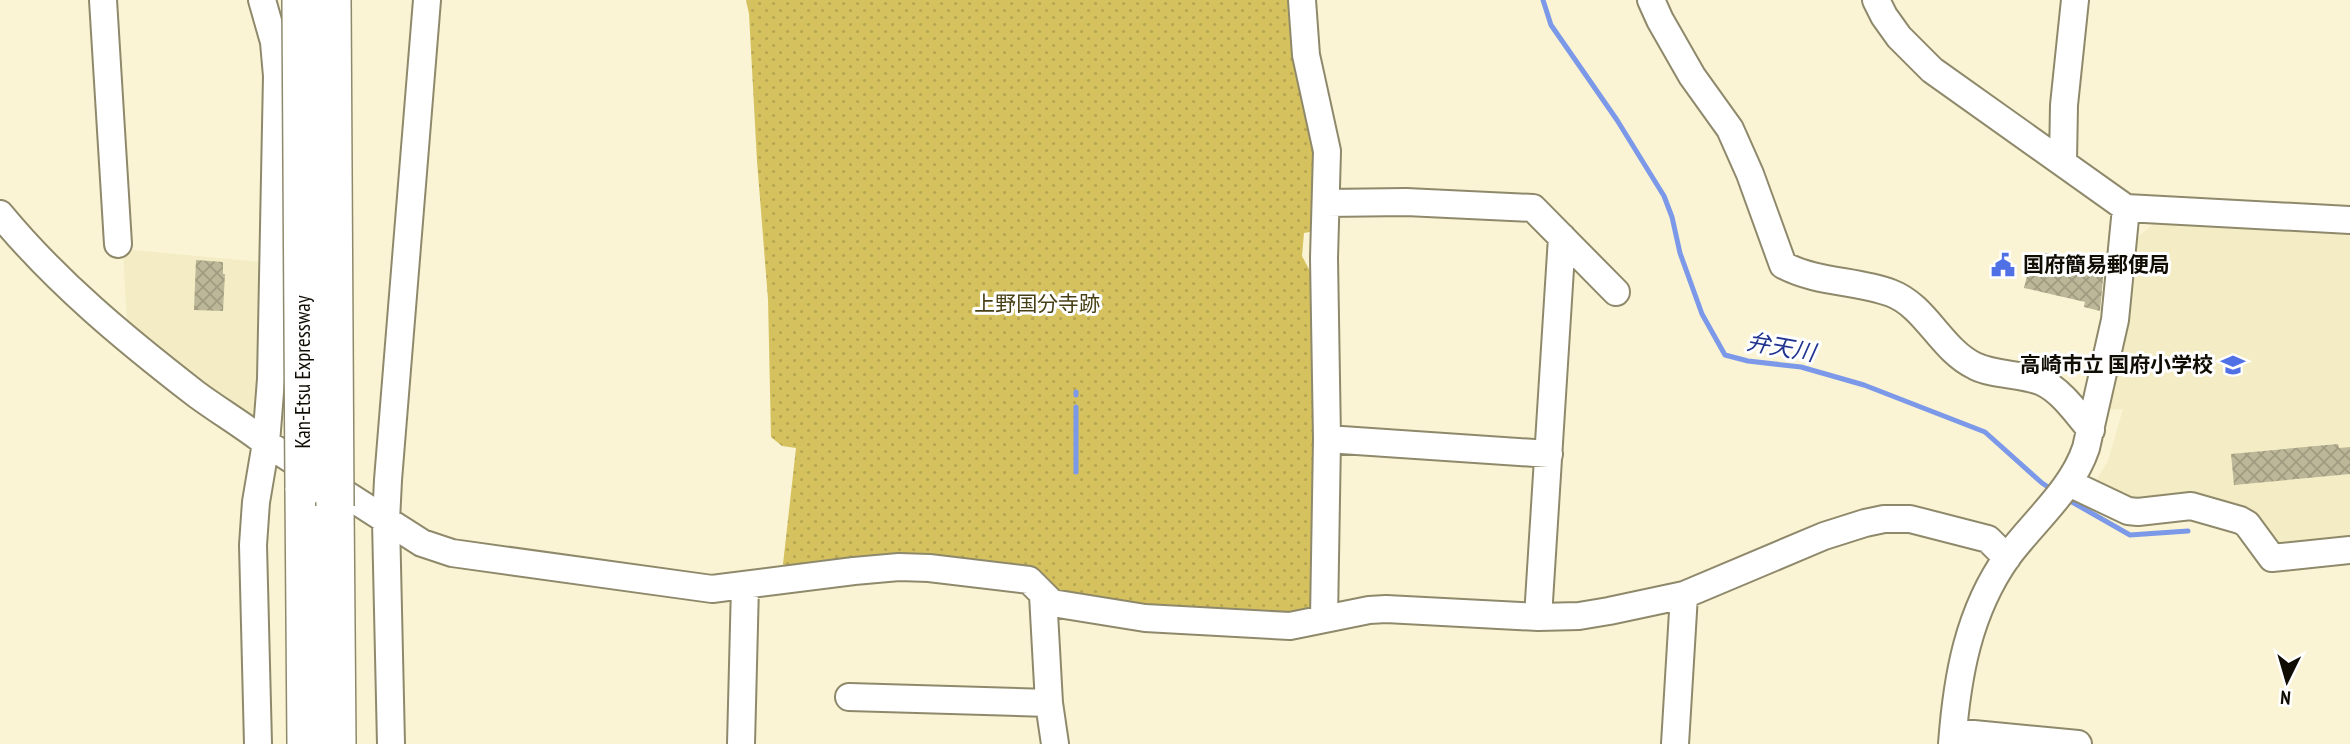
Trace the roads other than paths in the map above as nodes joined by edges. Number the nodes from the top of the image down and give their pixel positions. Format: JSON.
{"nodes":[{"id":1,"x":103,"y":0,"type":"edge"},
{"id":2,"x":262,"y":0,"type":"edge"},
{"id":3,"x":301,"y":0,"type":"edge"},
{"id":4,"x":332,"y":0,"type":"edge"},
{"id":5,"x":427,"y":0,"type":"edge"},
{"id":6,"x":1302,"y":0,"type":"edge"},
{"id":7,"x":1651,"y":0,"type":"edge"},
{"id":8,"x":1876,"y":0,"type":"edge"},
{"id":9,"x":2075,"y":0,"type":"edge"},
{"id":10,"x":2063,"y":161,"type":"junction"},
{"id":11,"x":1326,"y":203,"type":"junction"},
{"id":12,"x":2126,"y":208,"type":"junction"},
{"id":13,"x":0,"y":214,"type":"edge"},
{"id":14,"x":2350,"y":220,"type":"edge"},
{"id":15,"x":1562,"y":237,"type":"junction"},
{"id":16,"x":118,"y":244,"type":"dead end"},
{"id":17,"x":1616,"y":292,"type":"dead end"},
{"id":18,"x":2091,"y":430,"type":"junction"},
{"id":19,"x":1327,"y":439,"type":"junction"},
{"id":20,"x":266,"y":443,"type":"junction"},
{"id":21,"x":1549,"y":454,"type":"junction"},
{"id":22,"x":2066,"y":486,"type":"junction"},
{"id":23,"x":319,"y":497,"type":"junction"},
{"id":24,"x":386,"y":521,"type":"junction"},
{"id":25,"x":2350,"y":550,"type":"edge"},
{"id":26,"x":2007,"y":558,"type":"junction"},
{"id":27,"x":745,"y":586,"type":"junction"},
{"id":28,"x":1043,"y":595,"type":"junction"},
{"id":29,"x":1684,"y":595,"type":"junction"},
{"id":30,"x":1538,"y":617,"type":"junction"},
{"id":31,"x":1324,"y":619,"type":"junction"},
{"id":32,"x":849,"y":696,"type":"dead end"},
{"id":33,"x":1049,"y":703,"type":"junction"},
{"id":34,"x":1952,"y":738,"type":"edge"},
{"id":35,"x":258,"y":744,"type":"edge"},
{"id":36,"x":306,"y":744,"type":"edge"},
{"id":37,"x":337,"y":744,"type":"edge"},
{"id":38,"x":391,"y":744,"type":"edge"},
{"id":39,"x":741,"y":744,"type":"edge"},
{"id":40,"x":1055,"y":744,"type":"edge"},
{"id":41,"x":1675,"y":744,"type":"edge"},
{"id":42,"x":2078,"y":744,"type":"edge"}],
"edges":[{"from":1,"to":16,"type":"street"},
{"from":2,"to":20,"type":"street"},
{"from":3,"to":23,"type":"highway","name":"Kan-Etsu Expressway","bridge":true},
{"from":4,"to":23,"type":"highway","name":"Kan-Etsu Expressway","bridge":true},
{"from":5,"to":24,"type":"street"},
{"from":6,"to":11,"type":"street"},
{"from":7,"to":18,"type":"street"},
{"from":8,"to":10,"type":"street"},
{"from":9,"to":10,"type":"street"},
{"from":10,"to":12,"type":"street"},
{"from":11,"to":15,"type":"street"},
{"from":11,"to":19,"type":"street"},
{"from":12,"to":14,"type":"street"},
{"from":12,"to":18,"type":"street"},
{"from":13,"to":20,"type":"street"},
{"from":15,"to":17,"type":"street"},
{"from":15,"to":21,"type":"street"},
{"from":18,"to":22,"type":"street"},
{"from":19,"to":21,"type":"street"},
{"from":19,"to":31,"type":"street"},
{"from":20,"to":24,"type":"street"},
{"from":20,"to":35,"type":"street"},
{"from":21,"to":30,"type":"street"},
{"from":22,"to":25,"type":"street"},
{"from":22,"to":26,"type":"street"},
{"from":23,"to":36,"type":"highway","name":"Kan-Etsu Expressway"},
{"from":23,"to":37,"type":"highway","name":"Kan-Etsu Expressway"},
{"from":24,"to":27,"type":"street"},
{"from":24,"to":38,"type":"street"},
{"from":26,"to":29,"type":"street"},
{"from":26,"to":34,"type":"street"},
{"from":27,"to":28,"type":"street"},
{"from":27,"to":39,"type":"street"},
{"from":28,"to":31,"type":"street"},
{"from":28,"to":33,"type":"street"},
{"from":29,"to":30,"type":"street"},
{"from":29,"to":41,"type":"street"},
{"from":30,"to":31,"type":"street"},
{"from":32,"to":33,"type":"street"},
{"from":33,"to":40,"type":"street"},
{"from":34,"to":42,"type":"street"}]}
